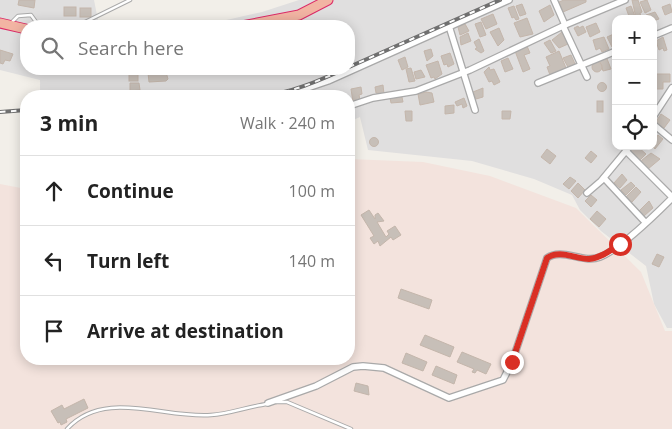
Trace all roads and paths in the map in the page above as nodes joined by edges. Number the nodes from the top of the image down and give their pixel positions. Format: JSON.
{"nodes":[{"id":1,"x":130,"y":0,"type":"edge"},
{"id":2,"x":328,"y":0,"type":"edge"},
{"id":3,"x":509,"y":0,"type":"edge"},
{"id":4,"x":554,"y":0,"type":"edge"},
{"id":5,"x":625,"y":0,"type":"edge"},
{"id":6,"x":35,"y":20,"type":"edge"},
{"id":7,"x":89,"y":20,"type":"edge"},
{"id":8,"x":273,"y":20,"type":"edge"},
{"id":9,"x":3,"y":22,"type":"edge"},
{"id":10,"x":448,"y":26,"type":"junction"},
{"id":11,"x":564,"y":26,"type":"junction"},
{"id":12,"x":20,"y":27,"type":"edge"},
{"id":13,"x":672,"y":28,"type":"edge"},
{"id":14,"x":657,"y":34,"type":"edge"},
{"id":15,"x":612,"y":53,"type":"edge"},
{"id":16,"x":582,"y":64,"type":"junction"},
{"id":17,"x":355,"y":70,"type":"edge"},
{"id":18,"x":464,"y":72,"type":"junction"},
{"id":19,"x":343,"y":75,"type":"edge"},
{"id":20,"x":587,"y":77,"type":"dead end"},
{"id":21,"x":538,"y":83,"type":"dead end"},
{"id":22,"x":672,"y":88,"type":"edge"},
{"id":23,"x":311,"y":90,"type":"edge"},
{"id":24,"x":355,"y":104,"type":"edge"},
{"id":25,"x":475,"y":110,"type":"dead end"},
{"id":26,"x":657,"y":111,"type":"edge"},
{"id":27,"x":657,"y":127,"type":"edge"},
{"id":28,"x":672,"y":140,"type":"edge"},
{"id":29,"x":627,"y":150,"type":"edge"},
{"id":30,"x":629,"y":150,"type":"edge"},
{"id":31,"x":604,"y":178,"type":"junction"},
{"id":32,"x":587,"y":193,"type":"dead end"},
{"id":33,"x":672,"y":197,"type":"edge"},
{"id":34,"x":645,"y":222,"type":"junction"},
{"id":35,"x":268,"y":404,"type":"junction"},
{"id":36,"x":67,"y":429,"type":"edge"},
{"id":37,"x":351,"y":429,"type":"edge"}],
"edges":[{"from":1,"to":7,"type":"lane"},
{"from":2,"to":8,"type":"highway"},
{"from":3,"to":10,"type":"street"},
{"from":4,"to":11,"type":"street"},
{"from":5,"to":11,"type":"street"},
{"from":6,"to":9,"type":"lane"},
{"from":9,"to":12,"type":"highway"},
{"from":10,"to":17,"type":"street"},
{"from":10,"to":18,"type":"street"},
{"from":11,"to":16,"type":"street"},
{"from":11,"to":18,"type":"street"},
{"from":13,"to":14,"type":"street"},
{"from":15,"to":16,"type":"street"},
{"from":16,"to":20,"type":"street"},
{"from":16,"to":21,"type":"street"},
{"from":18,"to":24,"type":"street"},
{"from":18,"to":25,"type":"street"},
{"from":19,"to":23,"type":"street"},
{"from":22,"to":26,"type":"street"},
{"from":27,"to":28,"type":"street"},
{"from":29,"to":31,"type":"street"},
{"from":30,"to":33,"type":"street"},
{"from":31,"to":32,"type":"street"},
{"from":31,"to":34,"type":"street"},
{"from":33,"to":34,"type":"street"},
{"from":34,"to":35,"type":"street"},
{"from":35,"to":36,"type":"lane"},
{"from":35,"to":37,"type":"lane"}]}
